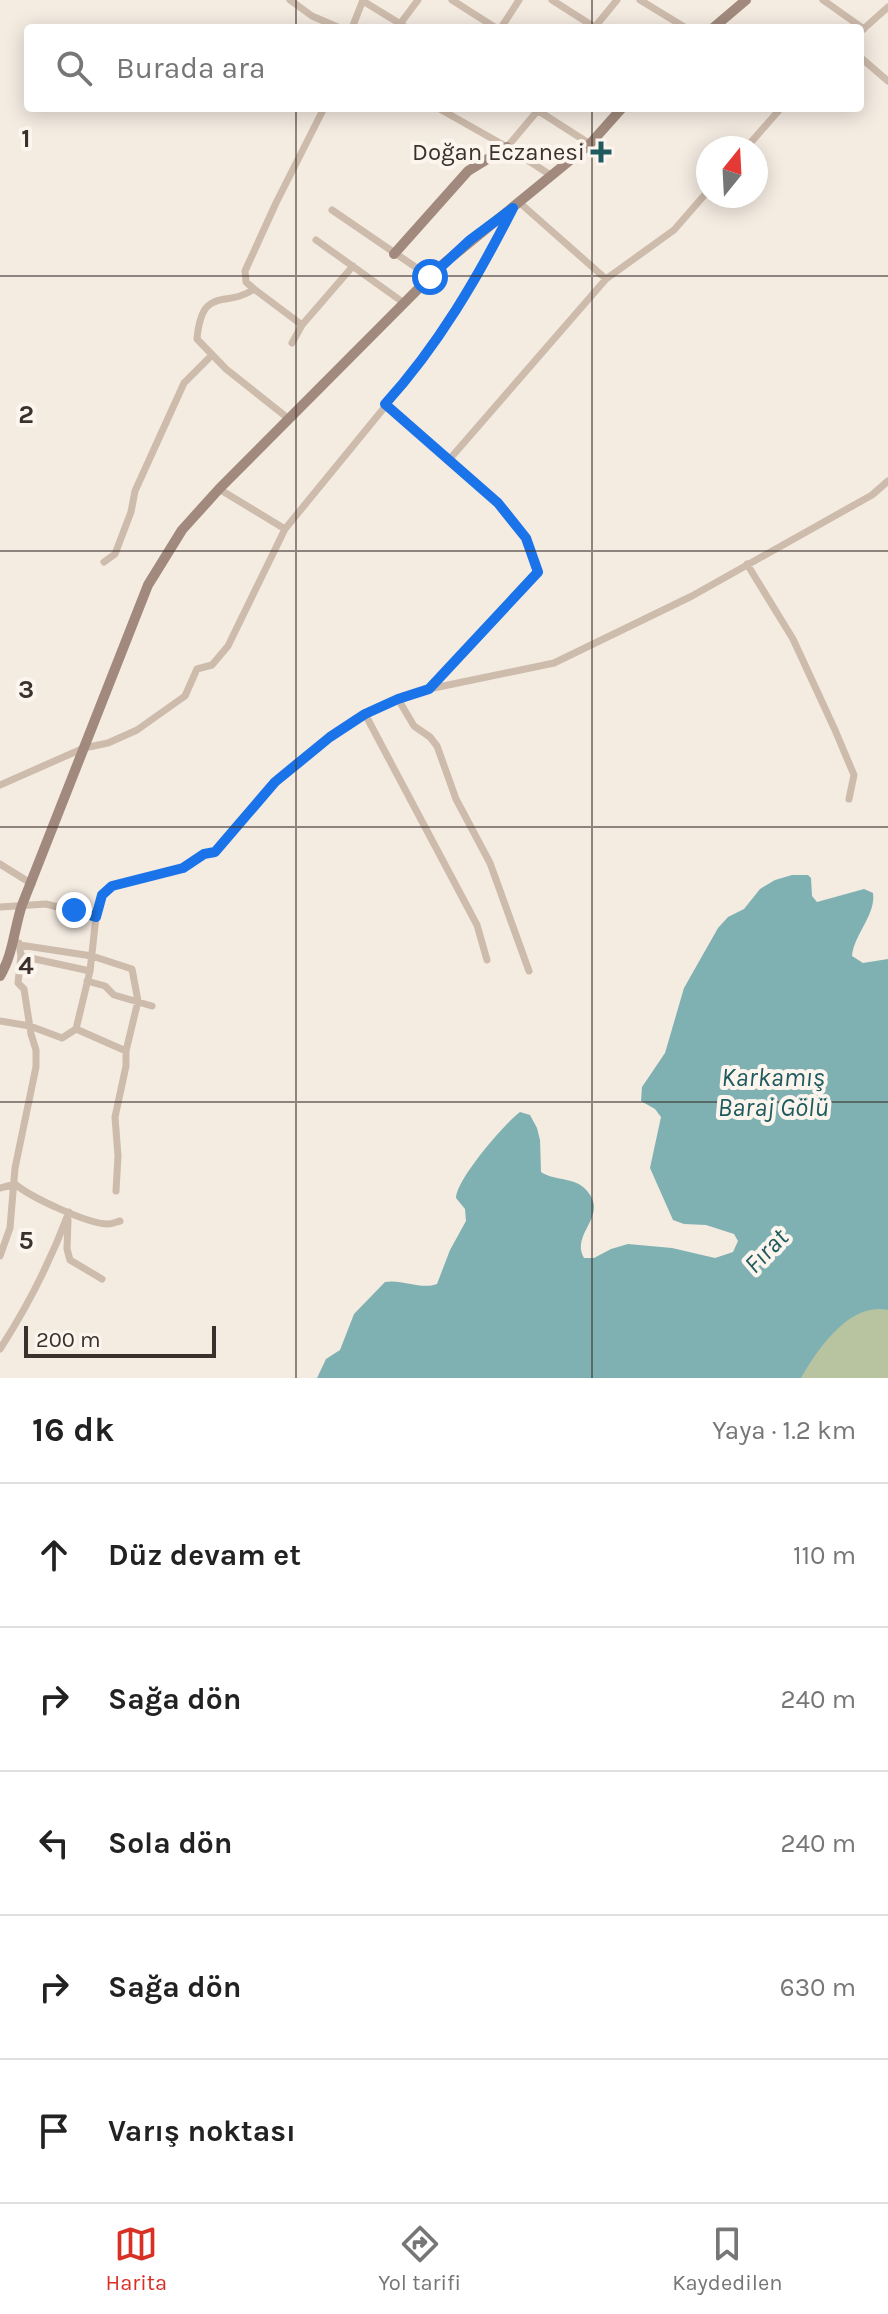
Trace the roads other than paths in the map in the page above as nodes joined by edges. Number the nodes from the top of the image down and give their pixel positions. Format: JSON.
{"nodes":[{"id":1,"x":290,"y":0,"type":"edge"},
{"id":2,"x":363,"y":0,"type":"edge"},
{"id":3,"x":418,"y":0,"type":"edge"},
{"id":4,"x":452,"y":0,"type":"edge"},
{"id":5,"x":519,"y":0,"type":"edge"},
{"id":6,"x":552,"y":0,"type":"edge"},
{"id":7,"x":617,"y":0,"type":"edge"},
{"id":8,"x":640,"y":0,"type":"edge"},
{"id":9,"x":744,"y":0,"type":"edge"},
{"id":10,"x":823,"y":0,"type":"edge"},
{"id":11,"x":301,"y":4,"type":"edge"},
{"id":12,"x":888,"y":7,"type":"edge"},
{"id":13,"x":331,"y":24,"type":"edge"},
{"id":14,"x":354,"y":24,"type":"edge"},
{"id":15,"x":398,"y":24,"type":"edge"},
{"id":16,"x":402,"y":24,"type":"edge"},
{"id":17,"x":491,"y":24,"type":"edge"},
{"id":18,"x":501,"y":24,"type":"edge"},
{"id":19,"x":589,"y":24,"type":"edge"},
{"id":20,"x":598,"y":24,"type":"edge"},
{"id":21,"x":679,"y":24,"type":"edge"},
{"id":22,"x":717,"y":24,"type":"edge"},
{"id":23,"x":853,"y":24,"type":"edge"},
{"id":24,"x":864,"y":29,"type":"edge"},
{"id":25,"x":864,"y":60,"type":"edge"},
{"id":26,"x":888,"y":81,"type":"edge"},
{"id":27,"x":322,"y":112,"type":"edge"},
{"id":28,"x":445,"y":112,"type":"edge"},
{"id":29,"x":535,"y":112,"type":"edge"},
{"id":30,"x":542,"y":112,"type":"edge"},
{"id":31,"x":618,"y":112,"type":"edge"},
{"id":32,"x":778,"y":112,"type":"edge"},
{"id":33,"x":756,"y":136,"type":"edge"},
{"id":34,"x":590,"y":144,"type":"junction"},
{"id":35,"x":507,"y":147,"type":"junction"},
{"id":36,"x":552,"y":176,"type":"junction"},
{"id":37,"x":696,"y":205,"type":"edge"},
{"id":38,"x":516,"y":206,"type":"junction"},
{"id":39,"x":332,"y":210,"type":"dead end"},
{"id":40,"x":316,"y":240,"type":"dead end"},
{"id":41,"x":394,"y":254,"type":"junction"},
{"id":42,"x":353,"y":266,"type":"junction"},
{"id":43,"x":430,"y":277,"type":"junction"},
{"id":44,"x":606,"y":279,"type":"junction"},
{"id":45,"x":254,"y":289,"type":"junction"},
{"id":46,"x":404,"y":303,"type":"junction"},
{"id":47,"x":302,"y":325,"type":"junction"},
{"id":48,"x":292,"y":343,"type":"dead end"},
{"id":49,"x":212,"y":355,"type":"junction"},
{"id":50,"x":385,"y":404,"type":"junction"},
{"id":51,"x":289,"y":419,"type":"junction"},
{"id":52,"x":448,"y":461,"type":"junction"},
{"id":53,"x":888,"y":481,"type":"edge"},
{"id":54,"x":219,"y":489,"type":"junction"},
{"id":55,"x":285,"y":529,"type":"junction"},
{"id":56,"x":104,"y":562,"type":"dead end"},
{"id":57,"x":747,"y":564,"type":"junction"},
{"id":58,"x":429,"y":689,"type":"junction"},
{"id":59,"x":398,"y":699,"type":"junction"},
{"id":60,"x":365,"y":714,"type":"junction"},
{"id":61,"x":84,"y":748,"type":"junction"},
{"id":62,"x":0,"y":785,"type":"edge"},
{"id":63,"x":849,"y":799,"type":"dead end"},
{"id":64,"x":0,"y":864,"type":"edge"},
{"id":65,"x":32,"y":884,"type":"junction"},
{"id":66,"x":22,"y":905,"type":"junction"},
{"id":67,"x":0,"y":907,"type":"edge"},
{"id":68,"x":96,"y":917,"type":"junction"},
{"id":69,"x":14,"y":929,"type":"junction"},
{"id":70,"x":20,"y":945,"type":"junction"},
{"id":71,"x":21,"y":956,"type":"junction"},
{"id":72,"x":92,"y":956,"type":"junction"},
{"id":73,"x":4,"y":960,"type":"edge"},
{"id":74,"x":487,"y":960,"type":"dead end"},
{"id":75,"x":90,"y":971,"type":"junction"},
{"id":76,"x":529,"y":971,"type":"dead end"},
{"id":77,"x":0,"y":976,"type":"edge"},
{"id":78,"x":87,"y":981,"type":"junction"},
{"id":79,"x":138,"y":1001,"type":"junction"},
{"id":80,"x":152,"y":1006,"type":"dead end"},
{"id":81,"x":0,"y":1021,"type":"edge"},
{"id":82,"x":30,"y":1026,"type":"junction"},
{"id":83,"x":76,"y":1029,"type":"junction"},
{"id":84,"x":126,"y":1051,"type":"junction"},
{"id":85,"x":15,"y":1184,"type":"junction"},
{"id":86,"x":0,"y":1188,"type":"edge"},
{"id":87,"x":116,"y":1191,"type":"dead end"},
{"id":88,"x":69,"y":1212,"type":"junction"},
{"id":89,"x":120,"y":1221,"type":"dead end"},
{"id":90,"x":0,"y":1256,"type":"edge"},
{"id":91,"x":102,"y":1279,"type":"dead end"},
{"id":92,"x":0,"y":1349,"type":"edge"}],
"edges":[{"from":1,"to":11,"type":"street"},
{"from":2,"to":14,"type":"street"},
{"from":2,"to":15,"type":"street"},
{"from":3,"to":16,"type":"street"},
{"from":4,"to":17,"type":"street"},
{"from":5,"to":18,"type":"street"},
{"from":6,"to":19,"type":"street"},
{"from":7,"to":20,"type":"street"},
{"from":8,"to":21,"type":"street"},
{"from":9,"to":22,"type":"street"},
{"from":10,"to":23,"type":"street"},
{"from":11,"to":13,"type":"street"},
{"from":12,"to":24,"type":"street"},
{"from":25,"to":26,"type":"street"},
{"from":27,"to":45,"type":"street"},
{"from":28,"to":35,"type":"street"},
{"from":29,"to":35,"type":"street"},
{"from":30,"to":34,"type":"street"},
{"from":31,"to":34,"type":"street"},
{"from":32,"to":33,"type":"street"},
{"from":34,"to":36,"type":"street"},
{"from":35,"to":36,"type":"street"},
{"from":35,"to":41,"type":"street"},
{"from":36,"to":38,"type":"street"},
{"from":37,"to":44,"type":"street"},
{"from":38,"to":43,"type":"street"},
{"from":38,"to":44,"type":"street"},
{"from":38,"to":50,"type":"street"},
{"from":39,"to":41,"type":"street"},
{"from":40,"to":42,"type":"street"},
{"from":41,"to":43,"type":"street"},
{"from":42,"to":46,"type":"street"},
{"from":42,"to":47,"type":"street"},
{"from":43,"to":46,"type":"street"},
{"from":44,"to":52,"type":"street"},
{"from":45,"to":47,"type":"street"},
{"from":45,"to":49,"type":"street"},
{"from":46,"to":51,"type":"street"},
{"from":47,"to":48,"type":"street"},
{"from":49,"to":51,"type":"street"},
{"from":49,"to":56,"type":"street"},
{"from":50,"to":52,"type":"street"},
{"from":50,"to":55,"type":"street"},
{"from":51,"to":54,"type":"street"},
{"from":52,"to":58,"type":"street"},
{"from":53,"to":57,"type":"street"},
{"from":54,"to":55,"type":"street"},
{"from":54,"to":61,"type":"street"},
{"from":55,"to":61,"type":"street"},
{"from":57,"to":58,"type":"street"},
{"from":57,"to":63,"type":"street"},
{"from":58,"to":59,"type":"street"},
{"from":59,"to":60,"type":"street"},
{"from":59,"to":76,"type":"street"},
{"from":60,"to":68,"type":"street"},
{"from":60,"to":74,"type":"street"},
{"from":61,"to":62,"type":"street"},
{"from":61,"to":65,"type":"street"},
{"from":64,"to":65,"type":"street"},
{"from":65,"to":66,"type":"street"},
{"from":66,"to":67,"type":"street"},
{"from":66,"to":68,"type":"street"},
{"from":66,"to":69,"type":"street"},
{"from":68,"to":72,"type":"street"},
{"from":69,"to":70,"type":"street"},
{"from":69,"to":73,"type":"street"},
{"from":70,"to":71,"type":"street"},
{"from":70,"to":72,"type":"street"},
{"from":71,"to":75,"type":"street"},
{"from":71,"to":82,"type":"street"},
{"from":72,"to":75,"type":"street"},
{"from":72,"to":79,"type":"street"},
{"from":73,"to":77,"type":"street"},
{"from":75,"to":78,"type":"street"},
{"from":78,"to":79,"type":"street"},
{"from":78,"to":83,"type":"street"},
{"from":79,"to":80,"type":"street"},
{"from":79,"to":84,"type":"street"},
{"from":81,"to":82,"type":"street"},
{"from":82,"to":83,"type":"street"},
{"from":82,"to":85,"type":"street"},
{"from":83,"to":84,"type":"street"},
{"from":84,"to":87,"type":"street"},
{"from":85,"to":86,"type":"street"},
{"from":85,"to":88,"type":"street"},
{"from":85,"to":90,"type":"street"},
{"from":88,"to":89,"type":"street"},
{"from":88,"to":91,"type":"street"},
{"from":88,"to":92,"type":"street"}]}
